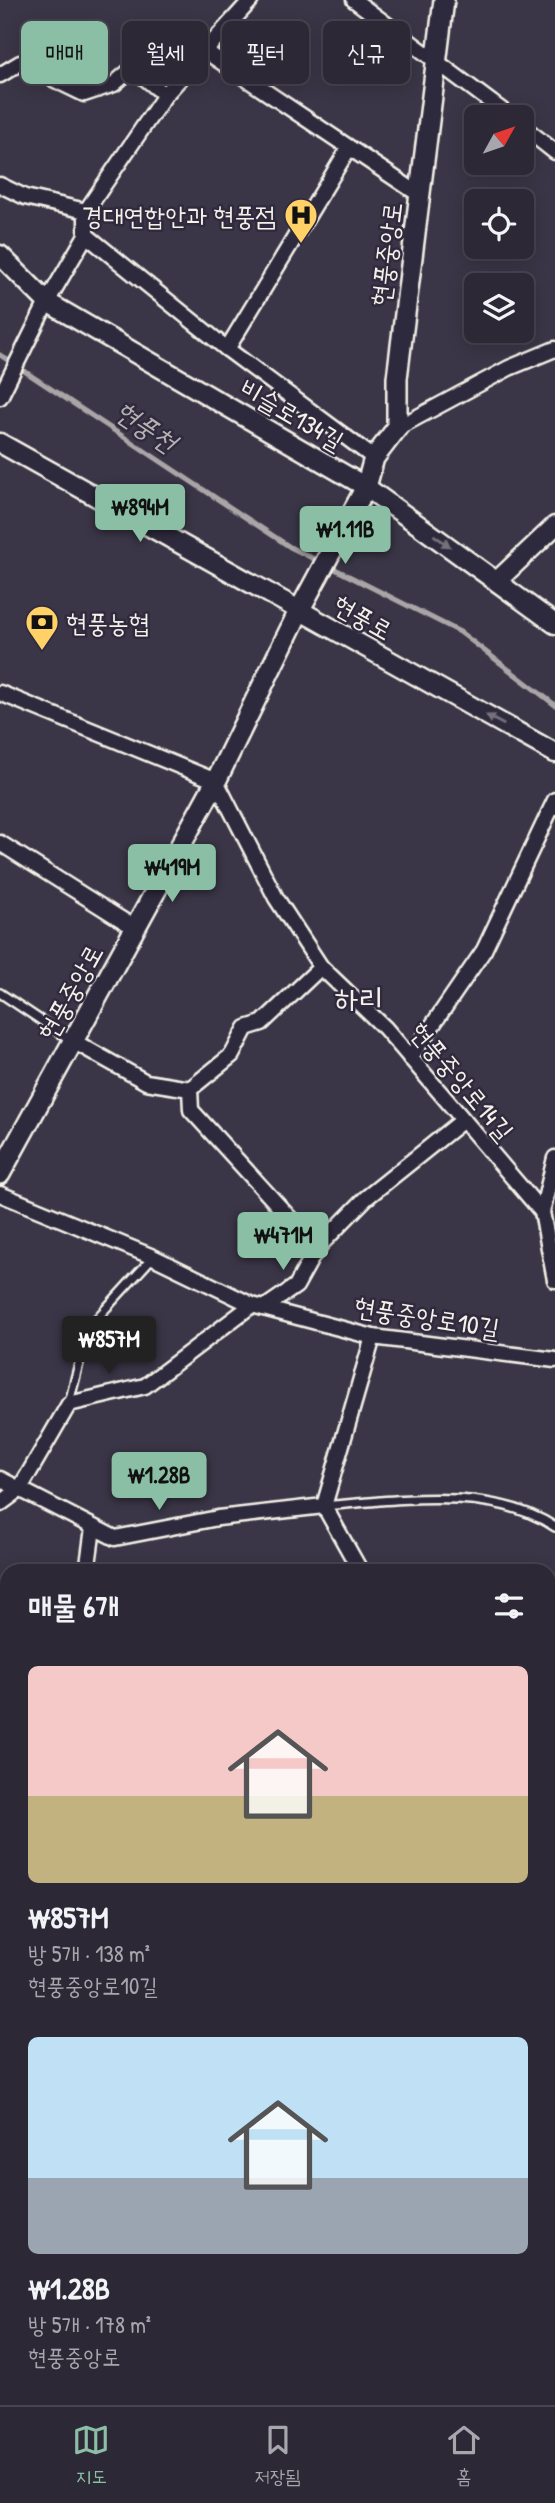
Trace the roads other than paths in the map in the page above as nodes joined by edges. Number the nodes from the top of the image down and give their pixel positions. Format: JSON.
{"nodes":[{"id":1,"x":251,"y":0,"type":"edge"},
{"id":2,"x":354,"y":0,"type":"edge"},
{"id":3,"x":443,"y":0,"type":"edge"},
{"id":4,"x":208,"y":48,"type":"edge"},
{"id":5,"x":208,"y":53,"type":"edge"},
{"id":6,"x":436,"y":59,"type":"junction"},
{"id":7,"x":0,"y":75,"type":"edge"},
{"id":8,"x":175,"y":84,"type":"edge"},
{"id":9,"x":165,"y":95,"type":"junction"},
{"id":10,"x":495,"y":105,"type":"edge"},
{"id":11,"x":534,"y":135,"type":"edge"},
{"id":12,"x":349,"y":148,"type":"junction"},
{"id":13,"x":555,"y":152,"type":"edge"},
{"id":14,"x":0,"y":185,"type":"edge"},
{"id":15,"x":420,"y":195,"type":"junction"},
{"id":16,"x":86,"y":211,"type":"junction"},
{"id":17,"x":86,"y":235,"type":"junction"},
{"id":18,"x":0,"y":255,"type":"edge"},
{"id":19,"x":47,"y":302,"type":"junction"},
{"id":20,"x":227,"y":348,"type":"junction"},
{"id":21,"x":555,"y":349,"type":"edge"},
{"id":22,"x":0,"y":397,"type":"edge"},
{"id":23,"x":397,"y":428,"type":"junction"},
{"id":24,"x":0,"y":443,"type":"edge"},
{"id":25,"x":374,"y":458,"type":"junction"},
{"id":26,"x":361,"y":495,"type":"junction"},
{"id":27,"x":555,"y":526,"type":"edge"},
{"id":28,"x":498,"y":580,"type":"junction"},
{"id":29,"x":299,"y":611,"type":"junction"},
{"id":30,"x":555,"y":624,"type":"edge"},
{"id":31,"x":0,"y":694,"type":"edge"},
{"id":32,"x":555,"y":753,"type":"edge"},
{"id":33,"x":216,"y":781,"type":"junction"},
{"id":34,"x":555,"y":800,"type":"edge"},
{"id":35,"x":0,"y":844,"type":"edge"},
{"id":36,"x":135,"y":928,"type":"junction"},
{"id":37,"x":321,"y":967,"type":"junction"},
{"id":38,"x":0,"y":993,"type":"edge"},
{"id":39,"x":73,"y":1041,"type":"junction"},
{"id":40,"x":410,"y":1058,"type":"junction"},
{"id":41,"x":190,"y":1090,"type":"junction"},
{"id":42,"x":462,"y":1121,"type":"junction"},
{"id":43,"x":555,"y":1158,"type":"edge"},
{"id":44,"x":0,"y":1174,"type":"edge"},
{"id":45,"x":0,"y":1194,"type":"edge"},
{"id":46,"x":542,"y":1212,"type":"junction"},
{"id":47,"x":317,"y":1248,"type":"junction"},
{"id":48,"x":153,"y":1257,"type":"junction"},
{"id":49,"x":555,"y":1280,"type":"edge"},
{"id":50,"x":258,"y":1307,"type":"junction"},
{"id":51,"x":373,"y":1337,"type":"junction"},
{"id":52,"x":555,"y":1360,"type":"edge"},
{"id":53,"x":69,"y":1404,"type":"junction"},
{"id":54,"x":0,"y":1479,"type":"edge"},
{"id":55,"x":19,"y":1490,"type":"junction"},
{"id":56,"x":0,"y":1504,"type":"edge"},
{"id":57,"x":324,"y":1506,"type":"junction"},
{"id":58,"x":555,"y":1527,"type":"edge"},
{"id":59,"x":93,"y":1528,"type":"junction"},
{"id":60,"x":88,"y":1564,"type":"edge"},
{"id":61,"x":357,"y":1564,"type":"edge"}],
"edges":[{"from":1,"to":4,"type":"street"},
{"from":2,"to":6,"type":"street"},
{"from":3,"to":6,"type":"main road","name":"현풍중앙로"},
{"from":5,"to":12,"type":"street"},
{"from":6,"to":10,"type":"street"},
{"from":6,"to":15,"type":"main road","name":"현풍중앙로"},
{"from":7,"to":9,"type":"street"},
{"from":8,"to":9,"type":"street"},
{"from":9,"to":16,"type":"street"},
{"from":11,"to":13,"type":"street"},
{"from":12,"to":15,"type":"street"},
{"from":12,"to":20,"type":"street"},
{"from":14,"to":16,"type":"street"},
{"from":15,"to":23,"type":"main road","name":"현풍중앙로"},
{"from":16,"to":17,"type":"street"},
{"from":17,"to":19,"type":"street"},
{"from":17,"to":20,"type":"street"},
{"from":18,"to":19,"type":"street","name":"비슬로134길"},
{"from":19,"to":22,"type":"street"},
{"from":19,"to":26,"type":"street","name":"비슬로134길"},
{"from":20,"to":25,"type":"street"},
{"from":21,"to":23,"type":"street"},
{"from":23,"to":25,"type":"main road"},
{"from":24,"to":29,"type":"street","name":"현풍로"},
{"from":25,"to":26,"type":"main road"},
{"from":26,"to":28,"type":"street","name":"비슬로134길","one_way":true},
{"from":26,"to":29,"type":"main road","name":"현풍중앙로"},
{"from":27,"to":28,"type":"street"},
{"from":28,"to":30,"type":"street","name":"비슬로134길"},
{"from":32,"to":29,"type":"street","name":"현풍로","one_way":true},
{"from":29,"to":33,"type":"main road","name":"현풍중앙로"},
{"from":31,"to":33,"type":"street"},
{"from":33,"to":36,"type":"main road","name":"현풍중앙로"},
{"from":33,"to":37,"type":"street","name":"현풍중앙로14길"},
{"from":34,"to":40,"type":"street"},
{"from":35,"to":36,"type":"street"},
{"from":36,"to":39,"type":"main road","name":"현풍중앙로"},
{"from":37,"to":40,"type":"street","name":"현풍중앙로14길"},
{"from":37,"to":41,"type":"street"},
{"from":38,"to":39,"type":"lane"},
{"from":39,"to":41,"type":"street"},
{"from":39,"to":44,"type":"main road","name":"현풍중앙로"},
{"from":40,"to":42,"type":"street","name":"현풍중앙로14길"},
{"from":41,"to":47,"type":"street"},
{"from":42,"to":46,"type":"street","name":"현풍중앙로14길"},
{"from":42,"to":47,"type":"street"},
{"from":43,"to":46,"type":"street"},
{"from":45,"to":48,"type":"street","name":"현풍중앙로10길"},
{"from":46,"to":49,"type":"street"},
{"from":47,"to":50,"type":"street"},
{"from":48,"to":50,"type":"street","name":"현풍중앙로10길"},
{"from":48,"to":53,"type":"lane"},
{"from":50,"to":51,"type":"street","name":"현풍중앙로10길"},
{"from":50,"to":53,"type":"street"},
{"from":51,"to":52,"type":"street","name":"현풍중앙로10길"},
{"from":51,"to":57,"type":"street"},
{"from":53,"to":55,"type":"street"},
{"from":54,"to":55,"type":"street"},
{"from":55,"to":56,"type":"street"},
{"from":55,"to":59,"type":"street"},
{"from":57,"to":58,"type":"lane"},
{"from":57,"to":59,"type":"street"},
{"from":57,"to":61,"type":"street"},
{"from":59,"to":60,"type":"street"}]}
